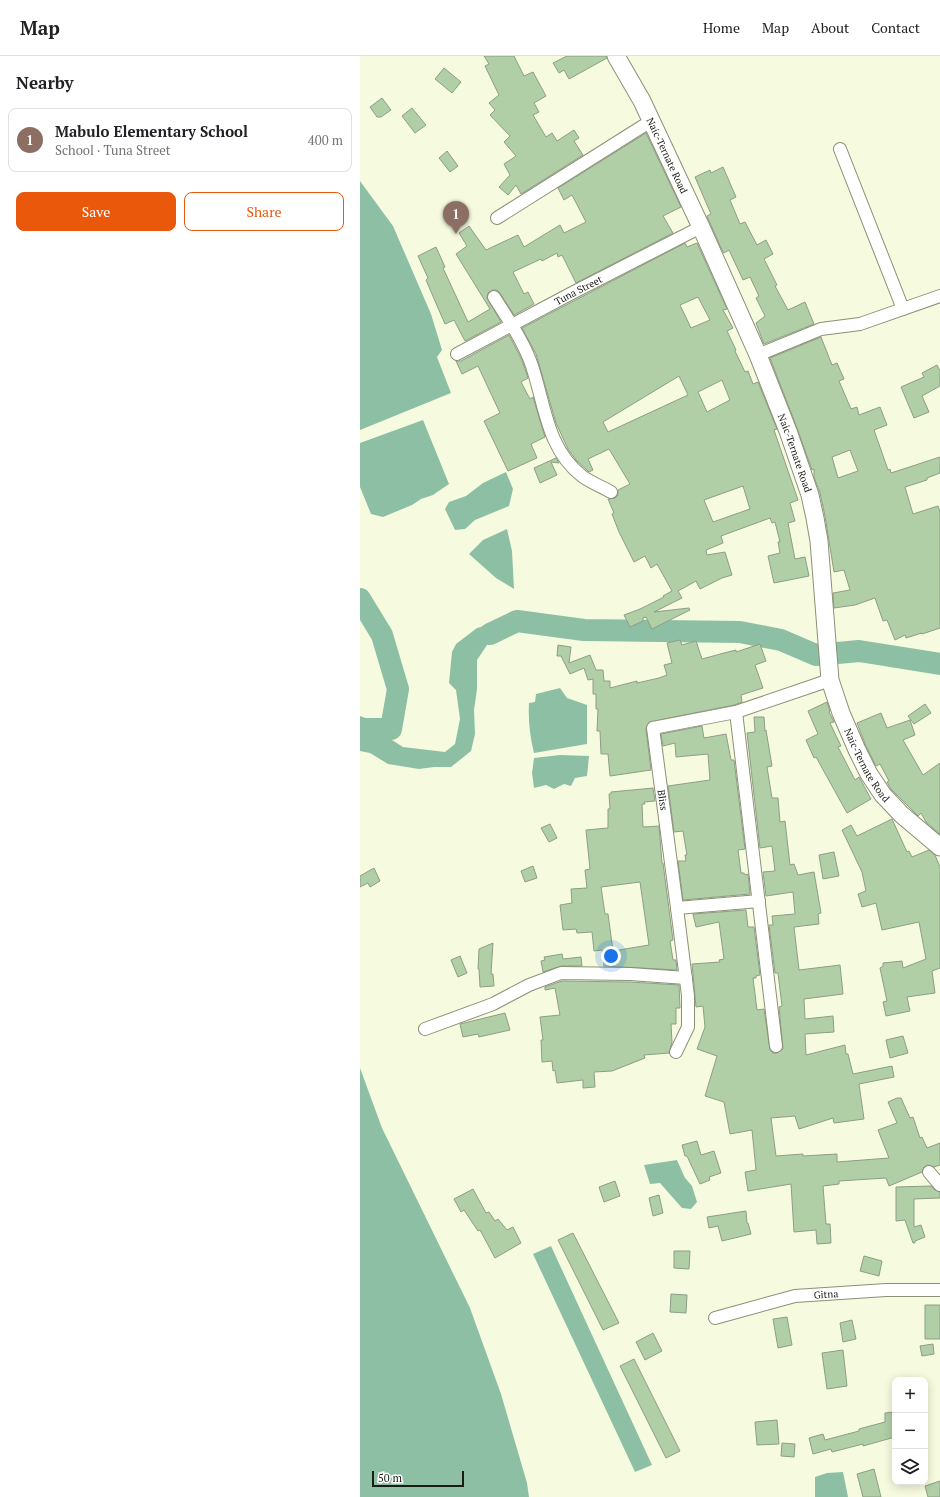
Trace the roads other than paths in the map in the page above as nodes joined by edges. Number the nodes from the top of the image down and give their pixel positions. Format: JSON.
{"nodes":[{"id":1,"x":616,"y":56,"type":"edge"},
{"id":2,"x":651,"y":121,"type":"junction"},
{"id":3,"x":840,"y":149,"type":"dead end"},
{"id":4,"x":497,"y":218,"type":"dead end"},
{"id":5,"x":701,"y":227,"type":"junction"},
{"id":6,"x":940,"y":296,"type":"edge"},
{"id":7,"x":494,"y":297,"type":"dead end"},
{"id":8,"x":903,"y":309,"type":"junction"},
{"id":9,"x":512,"y":324,"type":"junction"},
{"id":10,"x":457,"y":354,"type":"dead end"},
{"id":11,"x":758,"y":355,"type":"junction"},
{"id":12,"x":612,"y":492,"type":"dead end"},
{"id":13,"x":830,"y":680,"type":"junction"},
{"id":14,"x":736,"y":712,"type":"junction"},
{"id":15,"x":940,"y":847,"type":"edge"},
{"id":16,"x":759,"y":901,"type":"junction"},
{"id":17,"x":677,"y":908,"type":"junction"},
{"id":18,"x":686,"y":978,"type":"junction"},
{"id":19,"x":425,"y":1029,"type":"dead end"},
{"id":20,"x":776,"y":1046,"type":"dead end"},
{"id":21,"x":676,"y":1052,"type":"dead end"},
{"id":22,"x":929,"y":1172,"type":"dead end"},
{"id":23,"x":940,"y":1185,"type":"edge"},
{"id":24,"x":940,"y":1290,"type":"edge"},
{"id":25,"x":715,"y":1318,"type":"dead end"}],
"edges":[{"from":1,"to":2,"type":"main road","name":"Naic-Ternate Road"},
{"from":2,"to":4,"type":"street"},
{"from":2,"to":5,"type":"main road","name":"Naic-Ternate Road"},
{"from":3,"to":8,"type":"street"},
{"from":5,"to":9,"type":"street","name":"Tuna Street"},
{"from":5,"to":11,"type":"main road","name":"Naic-Ternate Road"},
{"from":6,"to":8,"type":"street"},
{"from":7,"to":9,"type":"street"},
{"from":8,"to":11,"type":"street"},
{"from":9,"to":10,"type":"street","name":"Tuna Street"},
{"from":9,"to":12,"type":"street"},
{"from":11,"to":13,"type":"main road","name":"Naic-Ternate Road"},
{"from":13,"to":14,"type":"street","name":"Bliss"},
{"from":13,"to":15,"type":"main road","name":"Naic-Ternate Road"},
{"from":14,"to":16,"type":"street"},
{"from":14,"to":17,"type":"street","name":"Bliss"},
{"from":16,"to":17,"type":"street"},
{"from":16,"to":20,"type":"street"},
{"from":17,"to":18,"type":"street","name":"Bliss"},
{"from":18,"to":19,"type":"street"},
{"from":18,"to":21,"type":"street","name":"Bliss"},
{"from":22,"to":23,"type":"street"},
{"from":24,"to":25,"type":"street","name":"Gitna"}]}
